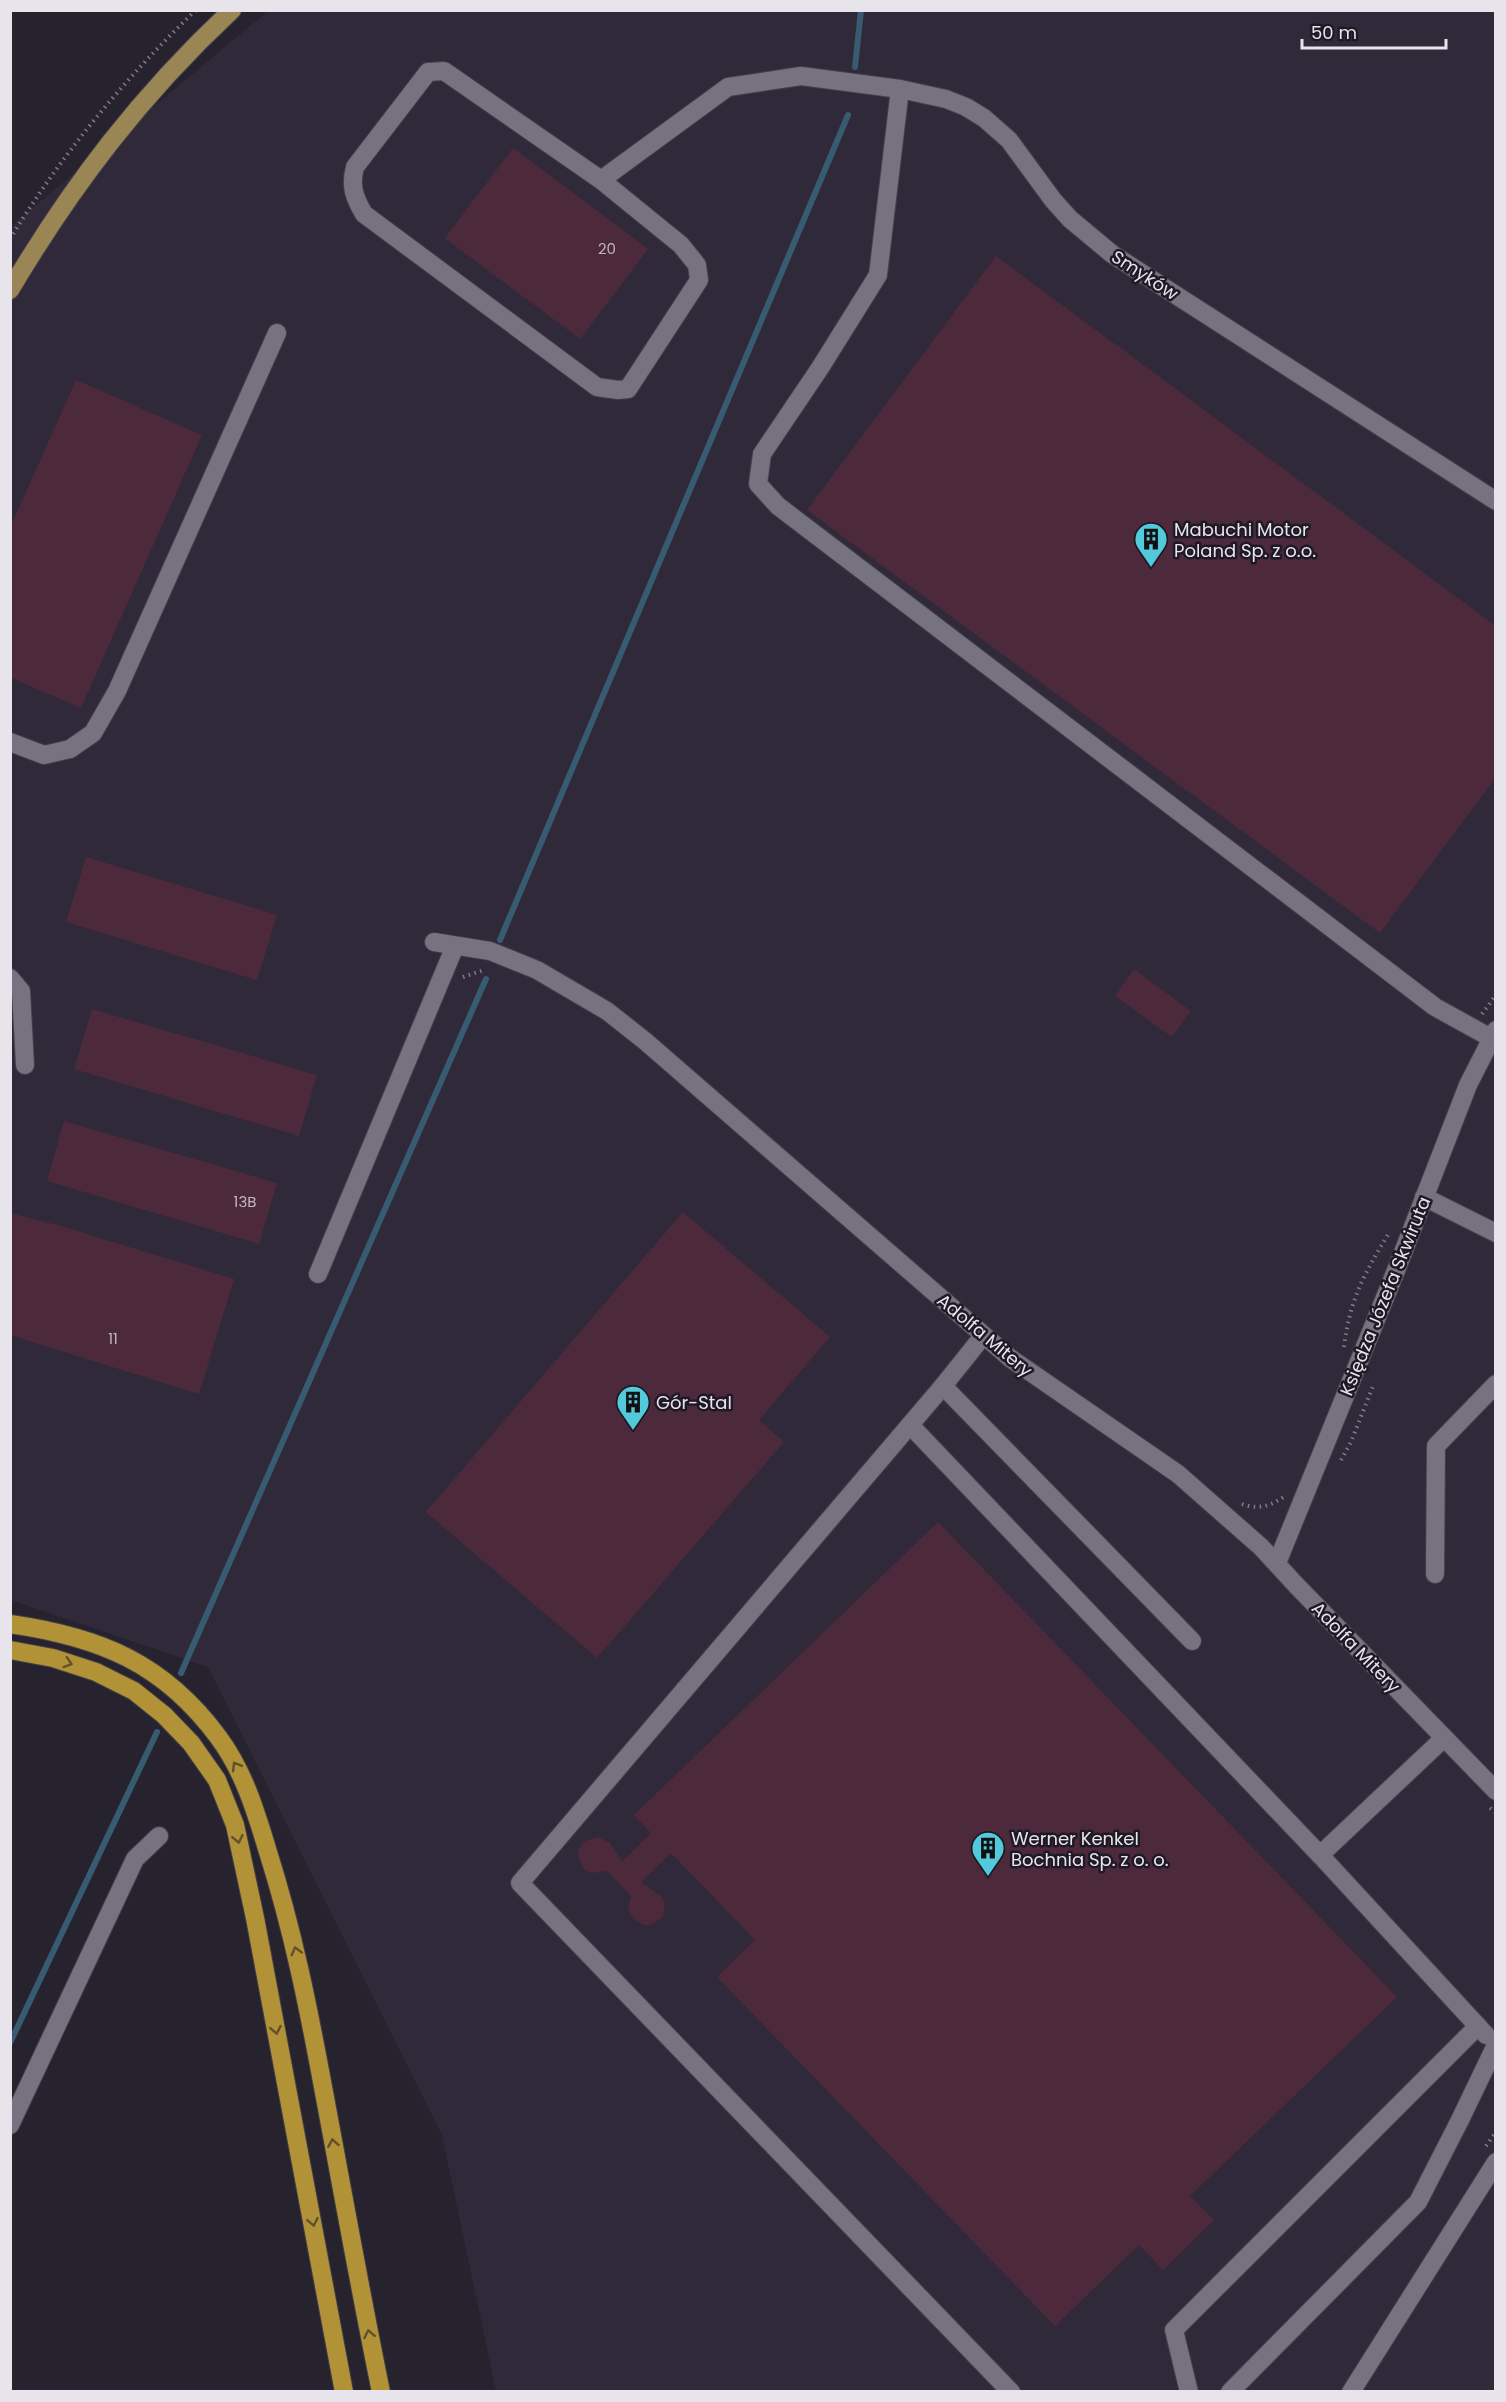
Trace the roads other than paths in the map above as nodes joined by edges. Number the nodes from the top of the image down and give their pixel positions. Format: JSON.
{"nodes":[{"id":1,"x":232,"y":10,"type":"edge"},
{"id":2,"x":900,"y":89,"type":"junction"},
{"id":3,"x":601,"y":180,"type":"junction"},
{"id":4,"x":10,"y":290,"type":"edge"},
{"id":5,"x":277,"y":333,"type":"dead end"},
{"id":6,"x":1496,"y":501,"type":"edge"},
{"id":7,"x":10,"y":742,"type":"edge"},
{"id":8,"x":434,"y":942,"type":"dead end"},
{"id":9,"x":455,"y":946,"type":"junction"},
{"id":10,"x":10,"y":978,"type":"edge"},
{"id":11,"x":1487,"y":1033,"type":"edge"},
{"id":12,"x":25,"y":1065,"type":"dead end"},
{"id":13,"x":1424,"y":1197,"type":"junction"},
{"id":14,"x":1496,"y":1233,"type":"edge"},
{"id":15,"x":318,"y":1274,"type":"dead end"},
{"id":16,"x":983,"y":1336,"type":"junction"},
{"id":17,"x":1496,"y":1384,"type":"edge"},
{"id":18,"x":943,"y":1386,"type":"junction"},
{"id":19,"x":910,"y":1425,"type":"junction"},
{"id":20,"x":1277,"y":1563,"type":"junction"},
{"id":21,"x":1435,"y":1574,"type":"dead end"},
{"id":22,"x":10,"y":1624,"type":"edge"},
{"id":23,"x":1192,"y":1641,"type":"dead end"},
{"id":24,"x":10,"y":1650,"type":"edge"},
{"id":25,"x":1444,"y":1738,"type":"junction"},
{"id":26,"x":1496,"y":1791,"type":"edge"},
{"id":27,"x":159,"y":1836,"type":"dead end"},
{"id":28,"x":1320,"y":1855,"type":"junction"},
{"id":29,"x":1478,"y":2026,"type":"junction"},
{"id":30,"x":1496,"y":2045,"type":"edge"},
{"id":31,"x":10,"y":2125,"type":"edge"},
{"id":32,"x":1496,"y":2162,"type":"edge"},
{"id":33,"x":345,"y":2391,"type":"edge"},
{"id":34,"x":381,"y":2391,"type":"edge"},
{"id":35,"x":1011,"y":2391,"type":"edge"},
{"id":36,"x":1189,"y":2391,"type":"edge"},
{"id":37,"x":1230,"y":2391,"type":"edge"},
{"id":38,"x":1352,"y":2391,"type":"edge"}],
"edges":[{"from":1,"to":4,"type":"main road"},
{"from":2,"to":3,"type":"street","name":"Smyków"},
{"from":2,"to":6,"type":"street","name":"Smyków"},
{"from":2,"to":11,"type":"street"},
{"from":3,"to":3,"type":"street"},
{"from":5,"to":7,"type":"street"},
{"from":8,"to":9,"type":"street","name":"Adolfa Mitery"},
{"from":9,"to":15,"type":"street"},
{"from":9,"to":16,"type":"street","name":"Adolfa Mitery"},
{"from":10,"to":12,"type":"street"},
{"from":11,"to":13,"type":"street","name":"Księdza Józefa Skwiruta"},
{"from":13,"to":14,"type":"street"},
{"from":13,"to":20,"type":"street","name":"Księdza Józefa Skwiruta"},
{"from":16,"to":18,"type":"street"},
{"from":16,"to":20,"type":"street","name":"Adolfa Mitery"},
{"from":17,"to":21,"type":"street"},
{"from":18,"to":19,"type":"street"},
{"from":18,"to":23,"type":"street"},
{"from":19,"to":28,"type":"street"},
{"from":19,"to":35,"type":"street"},
{"from":20,"to":25,"type":"street","name":"Adolfa Mitery"},
{"from":34,"to":22,"type":"highway","one_way":true},
{"from":24,"to":33,"type":"highway","one_way":true},
{"from":25,"to":26,"type":"street","name":"Adolfa Mitery"},
{"from":25,"to":28,"type":"street"},
{"from":27,"to":31,"type":"street"},
{"from":28,"to":29,"type":"street"},
{"from":29,"to":30,"type":"street"},
{"from":29,"to":36,"type":"street"},
{"from":30,"to":37,"type":"street"},
{"from":32,"to":38,"type":"street"}]}
